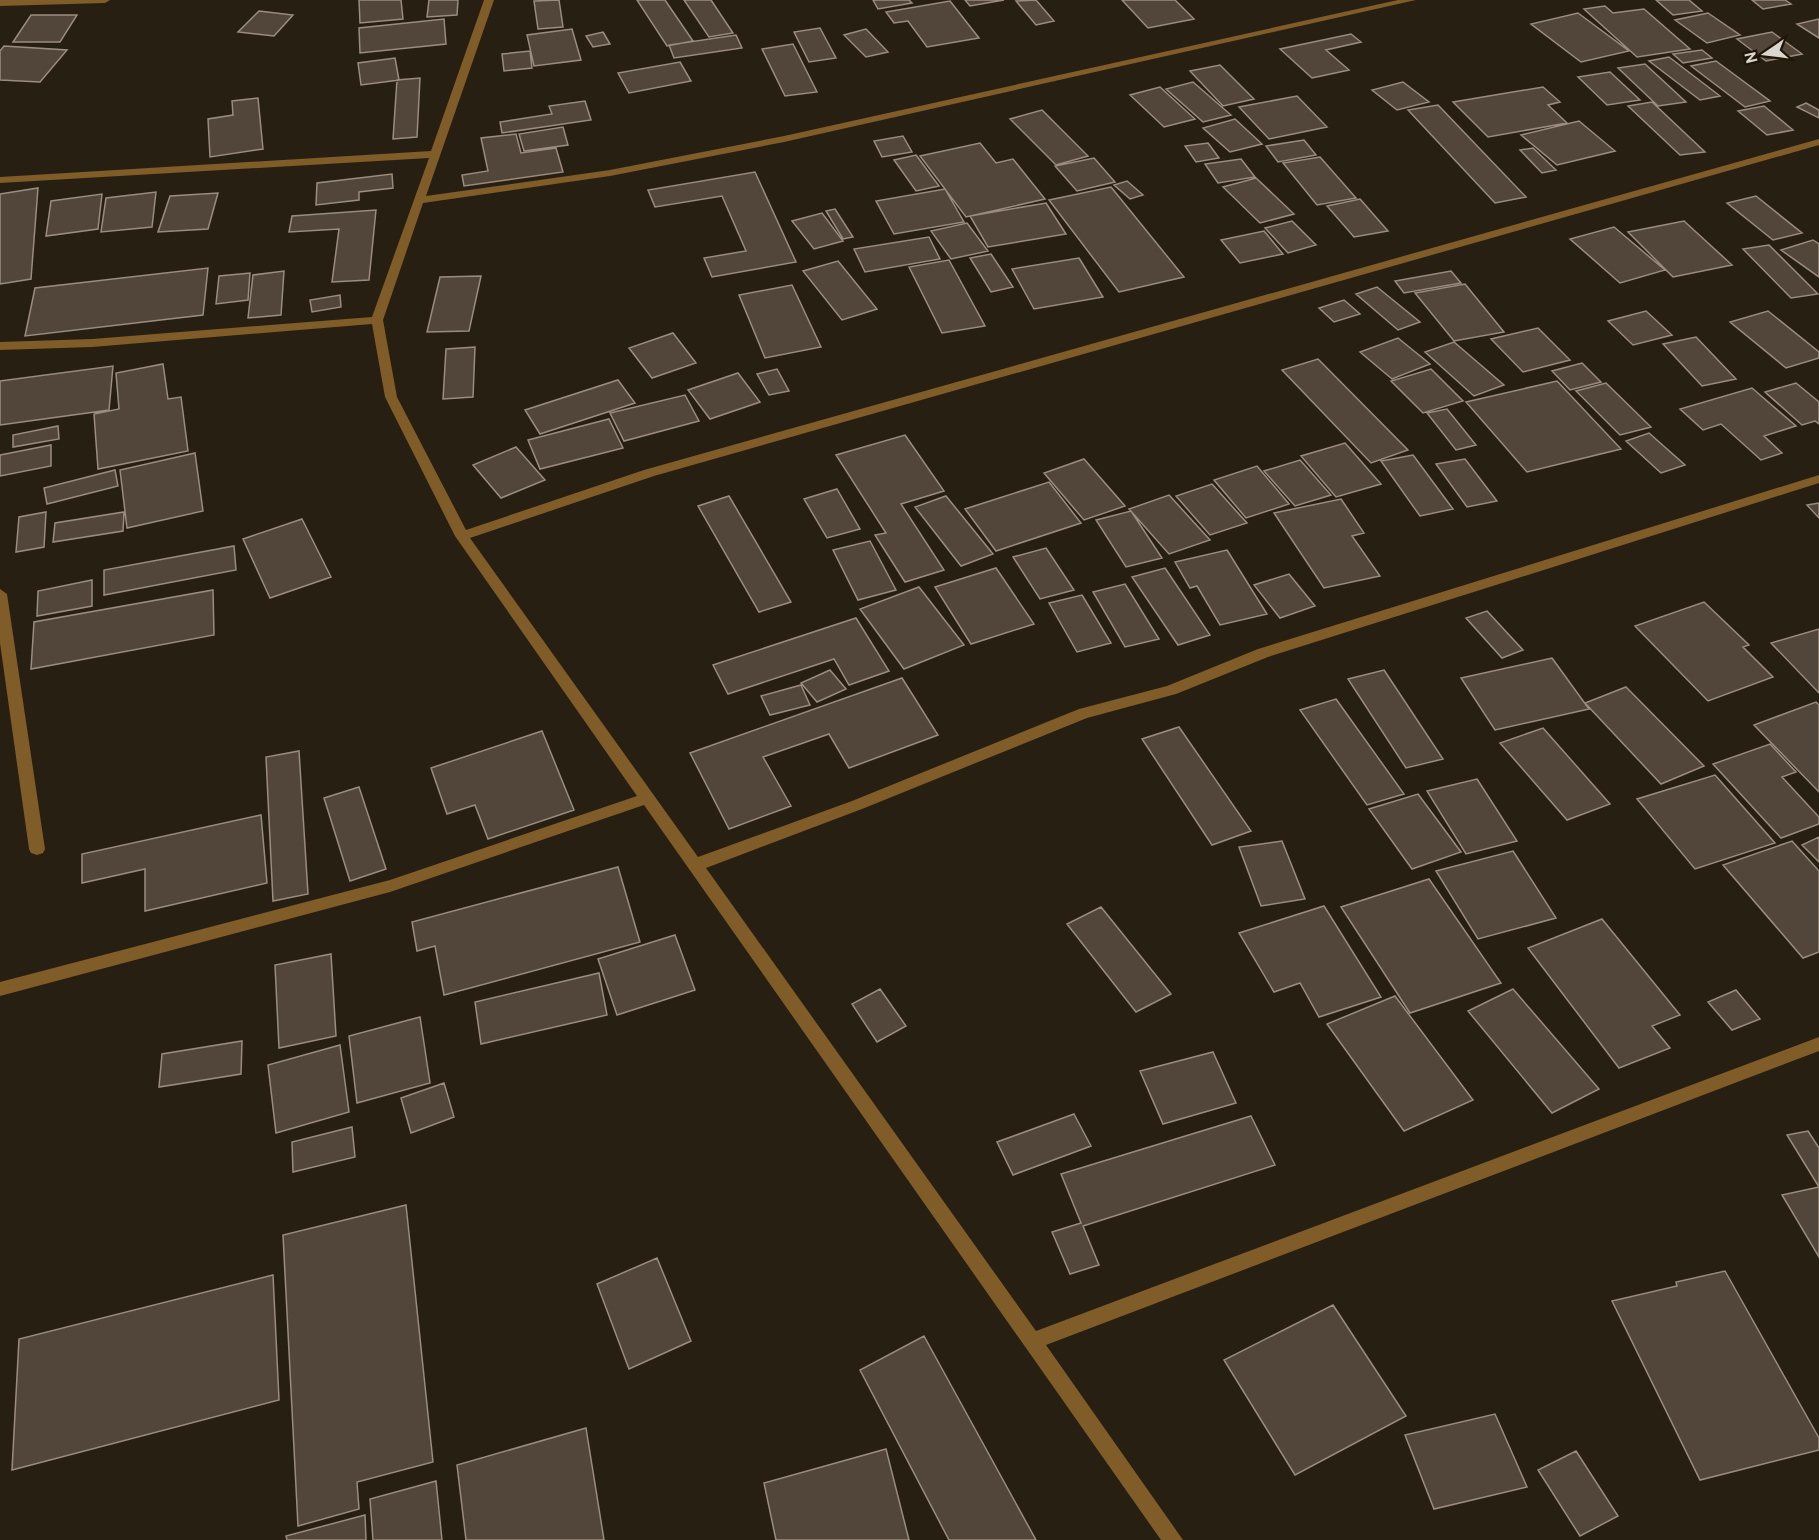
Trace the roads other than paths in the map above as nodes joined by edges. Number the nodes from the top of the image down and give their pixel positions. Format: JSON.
{"nodes":[{"id":1,"x":105,"y":0,"type":"edge"},
{"id":2,"x":489,"y":0,"type":"edge"},
{"id":3,"x":1411,"y":0,"type":"edge"},
{"id":4,"x":0,"y":3,"type":"edge"},
{"id":5,"x":1819,"y":142,"type":"edge"},
{"id":6,"x":436,"y":154,"type":"junction"},
{"id":7,"x":0,"y":180,"type":"edge"},
{"id":8,"x":420,"y":200,"type":"junction"},
{"id":9,"x":377,"y":320,"type":"junction"},
{"id":10,"x":0,"y":346,"type":"edge"},
{"id":11,"x":1819,"y":479,"type":"edge"},
{"id":12,"x":462,"y":536,"type":"junction"},
{"id":13,"x":0,"y":594,"type":"edge"},
{"id":14,"x":648,"y":798,"type":"junction"},
{"id":15,"x":38,"y":849,"type":"dead end"},
{"id":16,"x":695,"y":865,"type":"junction"},
{"id":17,"x":0,"y":989,"type":"edge"},
{"id":18,"x":1819,"y":1044,"type":"edge"},
{"id":19,"x":1033,"y":1341,"type":"junction"},
{"id":20,"x":1173,"y":1540,"type":"edge"}],
"edges":[{"from":1,"to":4,"type":"street"},
{"from":2,"to":6,"type":"street"},
{"from":3,"to":8,"type":"street"},
{"from":5,"to":12,"type":"street"},
{"from":6,"to":7,"type":"street"},
{"from":6,"to":8,"type":"street"},
{"from":8,"to":9,"type":"street"},
{"from":9,"to":10,"type":"street"},
{"from":9,"to":12,"type":"street"},
{"from":11,"to":16,"type":"street"},
{"from":12,"to":14,"type":"street"},
{"from":13,"to":15,"type":"street"},
{"from":14,"to":16,"type":"street"},
{"from":14,"to":17,"type":"street"},
{"from":16,"to":19,"type":"street"},
{"from":18,"to":19,"type":"street"},
{"from":19,"to":20,"type":"street"}]}
